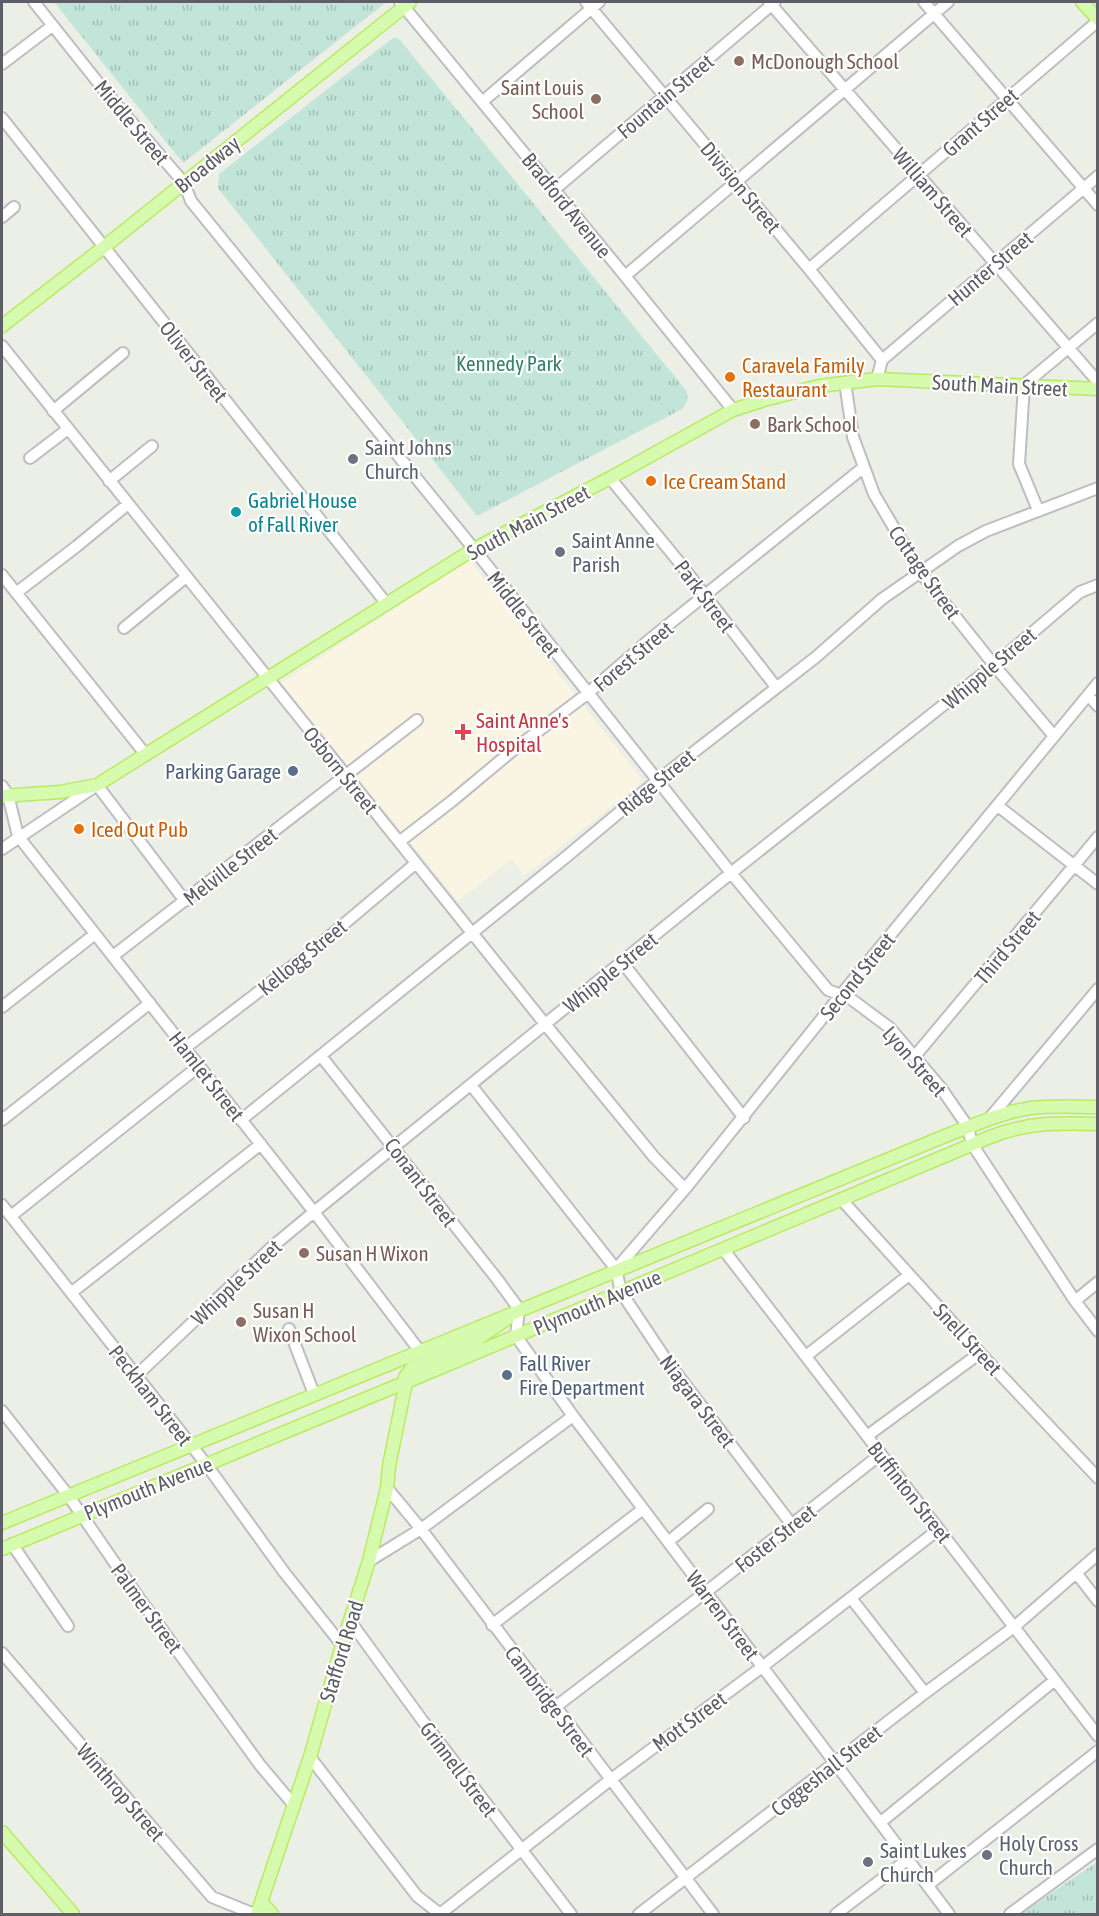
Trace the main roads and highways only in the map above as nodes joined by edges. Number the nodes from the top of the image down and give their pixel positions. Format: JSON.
{"nodes":[{"id":1,"x":1082,"y":2,"type":"edge"},
{"id":2,"x":405,"y":3,"type":"edge"},
{"id":3,"x":1098,"y":20,"type":"edge"},
{"id":4,"x":2,"y":326,"type":"edge"},
{"id":5,"x":1098,"y":389,"type":"edge"},
{"id":6,"x":4,"y":792,"type":"edge"},
{"id":7,"x":1098,"y":1107,"type":"edge"},
{"id":8,"x":1098,"y":1124,"type":"edge"},
{"id":9,"x":519,"y":1309,"type":"junction"},
{"id":10,"x":406,"y":1382,"type":"junction"},
{"id":11,"x":2,"y":1523,"type":"edge"},
{"id":12,"x":7,"y":1546,"type":"edge"},
{"id":13,"x":2,"y":1832,"type":"edge"},
{"id":14,"x":257,"y":1910,"type":"edge"},
{"id":15,"x":73,"y":1914,"type":"edge"},
{"id":16,"x":272,"y":1914,"type":"edge"}],
"edges":[{"from":1,"to":3,"type":"main road"},
{"from":2,"to":4,"type":"main road","name":"Broadway"},
{"from":5,"to":6,"type":"main road","name":"South Main Street"},
{"from":7,"to":9,"type":"main road","name":"Plymouth Avenue"},
{"from":8,"to":10,"type":"main road","name":"Plymouth Avenue"},
{"from":9,"to":10,"type":"main road"},
{"from":9,"to":11,"type":"main road","name":"Plymouth Avenue"},
{"from":10,"to":12,"type":"main road","name":"Plymouth Avenue"},
{"from":10,"to":14,"type":"main road","name":"Stafford Road"},
{"from":13,"to":15,"type":"main road"},
{"from":14,"to":16,"type":"main road"}]}
